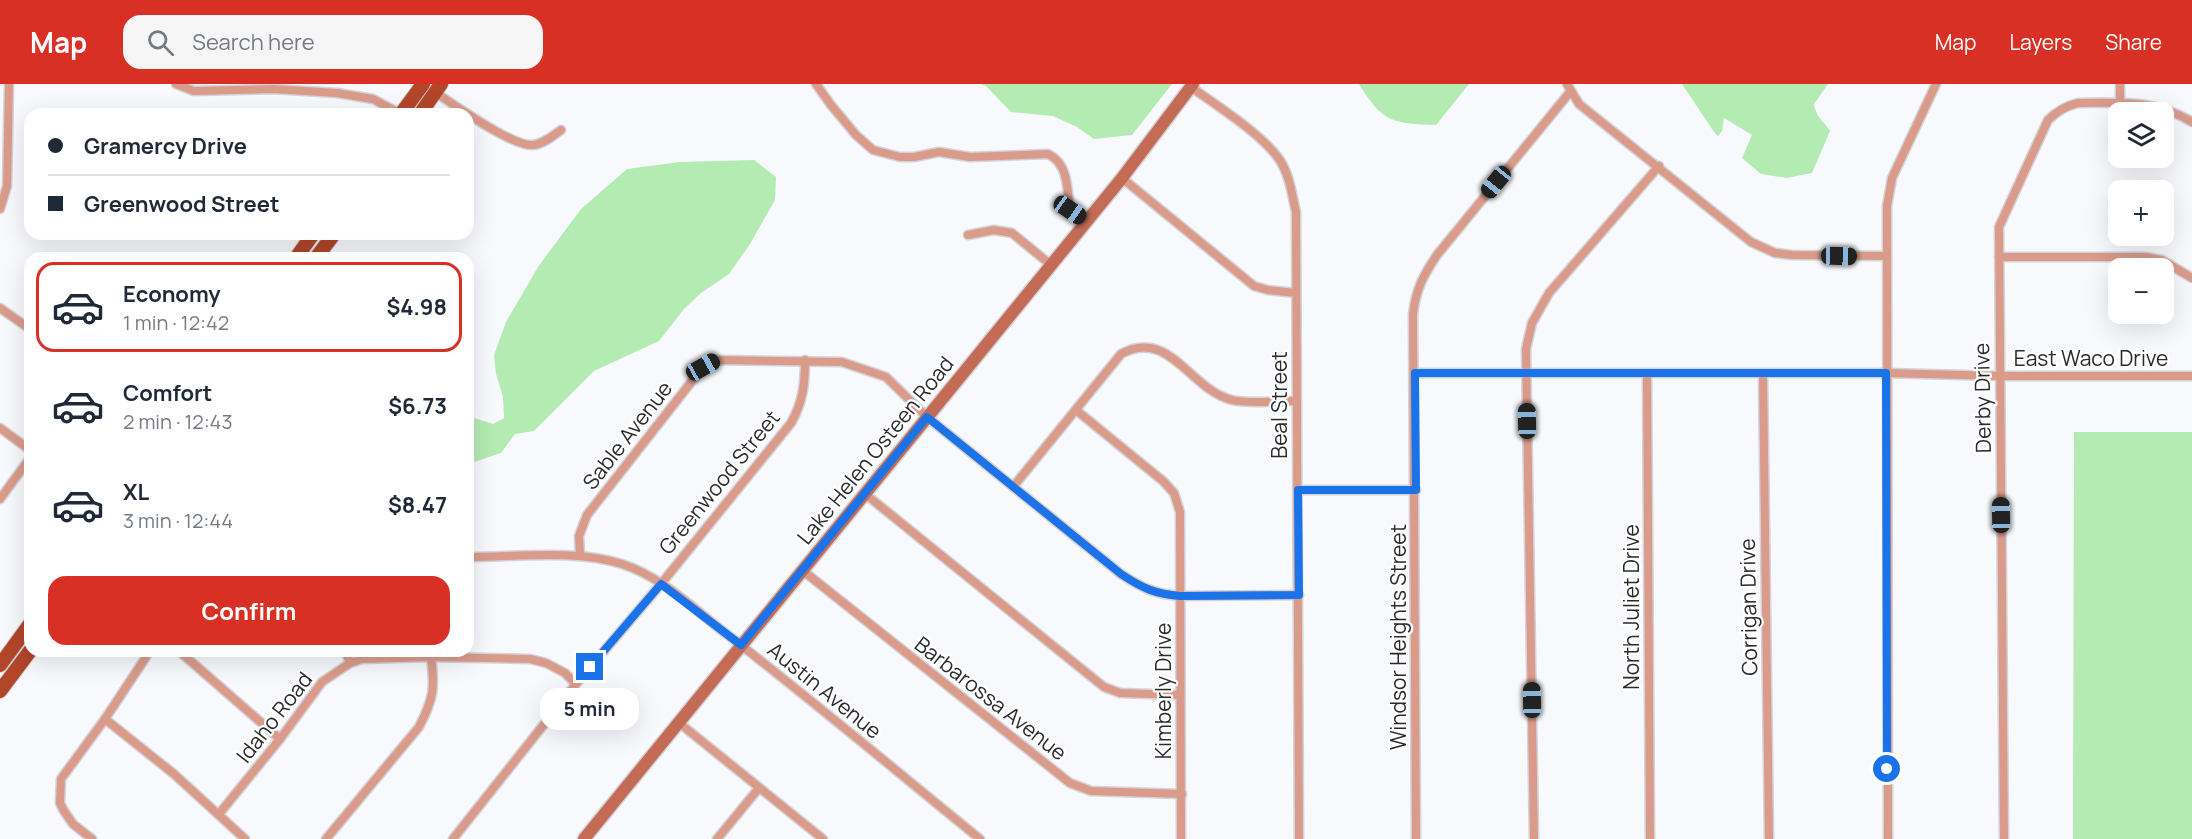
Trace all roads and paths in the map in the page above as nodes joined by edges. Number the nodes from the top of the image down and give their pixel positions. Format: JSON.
{"nodes":[{"id":1,"x":9,"y":84,"type":"edge"},
{"id":2,"x":176,"y":84,"type":"edge"},
{"id":3,"x":423,"y":84,"type":"edge"},
{"id":4,"x":816,"y":84,"type":"edge"},
{"id":5,"x":1936,"y":84,"type":"edge"},
{"id":6,"x":2120,"y":84,"type":"edge"},
{"id":7,"x":1192,"y":85,"type":"edge"},
{"id":8,"x":438,"y":88,"type":"edge"},
{"id":9,"x":1569,"y":88,"type":"edge"},
{"id":10,"x":2120,"y":102,"type":"edge"},
{"id":11,"x":2108,"y":103,"type":"edge"},
{"id":12,"x":390,"y":108,"type":"edge"},
{"id":13,"x":405,"y":108,"type":"edge"},
{"id":14,"x":424,"y":108,"type":"edge"},
{"id":15,"x":465,"y":108,"type":"edge"},
{"id":16,"x":2174,"y":111,"type":"edge"},
{"id":17,"x":474,"y":115,"type":"edge"},
{"id":18,"x":2192,"y":122,"type":"edge"},
{"id":19,"x":561,"y":130,"type":"dead end"},
{"id":20,"x":1659,"y":166,"type":"junction"},
{"id":21,"x":1122,"y":178,"type":"junction"},
{"id":22,"x":0,"y":209,"type":"edge"},
{"id":23,"x":1086,"y":222,"type":"junction"},
{"id":24,"x":968,"y":235,"type":"dead end"},
{"id":25,"x":1885,"y":256,"type":"junction"},
{"id":26,"x":1999,"y":257,"type":"junction"},
{"id":27,"x":1051,"y":265,"type":"junction"},
{"id":28,"x":2192,"y":278,"type":"edge"},
{"id":29,"x":1296,"y":293,"type":"junction"},
{"id":30,"x":0,"y":308,"type":"edge"},
{"id":31,"x":24,"y":325,"type":"edge"},
{"id":32,"x":805,"y":360,"type":"junction"},
{"id":33,"x":1415,"y":373,"type":"junction"},
{"id":34,"x":1886,"y":373,"type":"junction"},
{"id":35,"x":1526,"y":374,"type":"junction"},
{"id":36,"x":1647,"y":374,"type":"junction"},
{"id":37,"x":1763,"y":374,"type":"junction"},
{"id":38,"x":2000,"y":376,"type":"junction"},
{"id":39,"x":2192,"y":376,"type":"edge"},
{"id":40,"x":1296,"y":400,"type":"junction"},
{"id":41,"x":1076,"y":410,"type":"junction"},
{"id":42,"x":927,"y":417,"type":"junction"},
{"id":43,"x":0,"y":428,"type":"edge"},
{"id":44,"x":24,"y":446,"type":"edge"},
{"id":45,"x":24,"y":466,"type":"edge"},
{"id":46,"x":1013,"y":487,"type":"junction"},
{"id":47,"x":1298,"y":490,"type":"junction"},
{"id":48,"x":1416,"y":490,"type":"junction"},
{"id":49,"x":864,"y":493,"type":"junction"},
{"id":50,"x":0,"y":499,"type":"edge"},
{"id":51,"x":580,"y":556,"type":"junction"},
{"id":52,"x":474,"y":557,"type":"edge"},
{"id":53,"x":802,"y":570,"type":"junction"},
{"id":54,"x":661,"y":584,"type":"junction"},
{"id":55,"x":1299,"y":595,"type":"junction"},
{"id":56,"x":1180,"y":596,"type":"junction"},
{"id":57,"x":24,"y":632,"type":"edge"},
{"id":58,"x":741,"y":645,"type":"junction"},
{"id":59,"x":26,"y":657,"type":"edge"},
{"id":60,"x":146,"y":657,"type":"edge"},
{"id":61,"x":186,"y":657,"type":"edge"},
{"id":62,"x":348,"y":657,"type":"edge"},
{"id":63,"x":431,"y":657,"type":"junction"},
{"id":64,"x":350,"y":663,"type":"junction"},
{"id":65,"x":0,"y":665,"type":"edge"},
{"id":66,"x":576,"y":684,"type":"junction"},
{"id":67,"x":0,"y":691,"type":"edge"},
{"id":68,"x":1180,"y":695,"type":"junction"},
{"id":69,"x":105,"y":719,"type":"junction"},
{"id":70,"x":678,"y":722,"type":"junction"},
{"id":71,"x":280,"y":739,"type":"junction"},
{"id":72,"x":759,"y":788,"type":"junction"},
{"id":73,"x":1182,"y":794,"type":"junction"},
{"id":74,"x":219,"y":814,"type":"junction"},
{"id":75,"x":92,"y":839,"type":"edge"},
{"id":76,"x":245,"y":839,"type":"edge"},
{"id":77,"x":326,"y":839,"type":"edge"},
{"id":78,"x":453,"y":839,"type":"edge"},
{"id":79,"x":584,"y":839,"type":"edge"},
{"id":80,"x":717,"y":839,"type":"edge"},
{"id":81,"x":823,"y":839,"type":"edge"},
{"id":82,"x":980,"y":839,"type":"edge"},
{"id":83,"x":1181,"y":839,"type":"edge"},
{"id":84,"x":1299,"y":839,"type":"edge"},
{"id":85,"x":1416,"y":839,"type":"edge"},
{"id":86,"x":1534,"y":839,"type":"edge"},
{"id":87,"x":1650,"y":839,"type":"edge"},
{"id":88,"x":1769,"y":839,"type":"edge"},
{"id":89,"x":1888,"y":839,"type":"edge"},
{"id":90,"x":2004,"y":839,"type":"edge"}],
"edges":[{"from":1,"to":22,"type":"street"},
{"from":2,"to":12,"type":"street"},
{"from":3,"to":13,"type":"main road"},
{"from":4,"to":23,"type":"street"},
{"from":5,"to":25,"type":"street"},
{"from":6,"to":10,"type":"street"},
{"from":7,"to":21,"type":"street","name":"Lake Helen Osteen Road"},
{"from":7,"to":29,"type":"street","name":"Beal Street"},
{"from":8,"to":14,"type":"main road"},
{"from":8,"to":15,"type":"street"},
{"from":9,"to":20,"type":"street"},
{"from":9,"to":33,"type":"street","name":"Windsor Heights Street"},
{"from":11,"to":26,"type":"street","name":"Derby Drive"},
{"from":16,"to":18,"type":"street","name":"Derby Drive"},
{"from":17,"to":19,"type":"street"},
{"from":20,"to":25,"type":"street"},
{"from":20,"to":35,"type":"street"},
{"from":21,"to":23,"type":"street","name":"Lake Helen Osteen Road"},
{"from":21,"to":29,"type":"street"},
{"from":23,"to":27,"type":"street","name":"Lake Helen Osteen Road"},
{"from":24,"to":27,"type":"street"},
{"from":25,"to":34,"type":"street"},
{"from":26,"to":28,"type":"street"},
{"from":26,"to":38,"type":"street","name":"Derby Drive"},
{"from":27,"to":42,"type":"street","name":"Lake Helen Osteen Road"},
{"from":29,"to":40,"type":"street","name":"Beal Street"},
{"from":30,"to":31,"type":"street"},
{"from":32,"to":42,"type":"street","name":"Sable Avenue"},
{"from":32,"to":51,"type":"street","name":"Sable Avenue"},
{"from":32,"to":54,"type":"street","name":"Greenwood Street"},
{"from":33,"to":35,"type":"street","name":"East Waco Drive"},
{"from":33,"to":48,"type":"street","name":"Windsor Heights Street"},
{"from":34,"to":37,"type":"street","name":"East Waco Drive"},
{"from":34,"to":38,"type":"street","name":"East Waco Drive"},
{"from":34,"to":89,"type":"street"},
{"from":35,"to":36,"type":"street","name":"East Waco Drive"},
{"from":35,"to":86,"type":"street"},
{"from":36,"to":37,"type":"street","name":"East Waco Drive"},
{"from":36,"to":87,"type":"street","name":"North Juliet Drive"},
{"from":37,"to":88,"type":"street","name":"Corrigan Drive"},
{"from":38,"to":39,"type":"street","name":"East Waco Drive"},
{"from":38,"to":90,"type":"street","name":"Derby Drive"},
{"from":40,"to":41,"type":"street"},
{"from":40,"to":47,"type":"street","name":"Beal Street"},
{"from":41,"to":46,"type":"street"},
{"from":41,"to":56,"type":"street","name":"Kimberly Drive"},
{"from":42,"to":46,"type":"street","name":"Sable Avenue"},
{"from":42,"to":49,"type":"street","name":"Lake Helen Osteen Road"},
{"from":43,"to":44,"type":"street"},
{"from":45,"to":50,"type":"street"},
{"from":46,"to":56,"type":"street","name":"Sable Avenue"},
{"from":47,"to":48,"type":"street"},
{"from":47,"to":55,"type":"street","name":"Beal Street"},
{"from":48,"to":85,"type":"street","name":"Windsor Heights Street"},
{"from":49,"to":53,"type":"street","name":"Lake Helen Osteen Road"},
{"from":49,"to":68,"type":"street"},
{"from":51,"to":52,"type":"street","name":"Austin Avenue"},
{"from":51,"to":54,"type":"street","name":"Austin Avenue"},
{"from":53,"to":58,"type":"street","name":"Lake Helen Osteen Road"},
{"from":53,"to":73,"type":"street","name":"Barbarossa Avenue"},
{"from":54,"to":58,"type":"street","name":"Austin Avenue"},
{"from":54,"to":66,"type":"street","name":"Greenwood Street"},
{"from":55,"to":56,"type":"street","name":"Sable Avenue"},
{"from":55,"to":84,"type":"street","name":"Beal Street"},
{"from":56,"to":68,"type":"street","name":"Kimberly Drive"},
{"from":57,"to":65,"type":"main road"},
{"from":58,"to":70,"type":"street","name":"Lake Helen Osteen Road"},
{"from":58,"to":82,"type":"street","name":"Austin Avenue"},
{"from":59,"to":67,"type":"main road"},
{"from":60,"to":69,"type":"street"},
{"from":61,"to":71,"type":"street"},
{"from":62,"to":64,"type":"street"},
{"from":63,"to":64,"type":"street","name":"Idaho Road"},
{"from":63,"to":66,"type":"street","name":"Idaho Road"},
{"from":63,"to":77,"type":"street"},
{"from":64,"to":71,"type":"street","name":"Idaho Road"},
{"from":66,"to":78,"type":"street","name":"Greenwood Street"},
{"from":68,"to":73,"type":"street","name":"Kimberly Drive"},
{"from":69,"to":74,"type":"street"},
{"from":69,"to":75,"type":"street"},
{"from":70,"to":72,"type":"street"},
{"from":70,"to":79,"type":"street","name":"Lake Helen Osteen Road"},
{"from":71,"to":74,"type":"street","name":"Idaho Road"},
{"from":72,"to":80,"type":"street"},
{"from":72,"to":81,"type":"street"},
{"from":73,"to":83,"type":"street","name":"Kimberly Drive"},
{"from":74,"to":76,"type":"street"}]}
